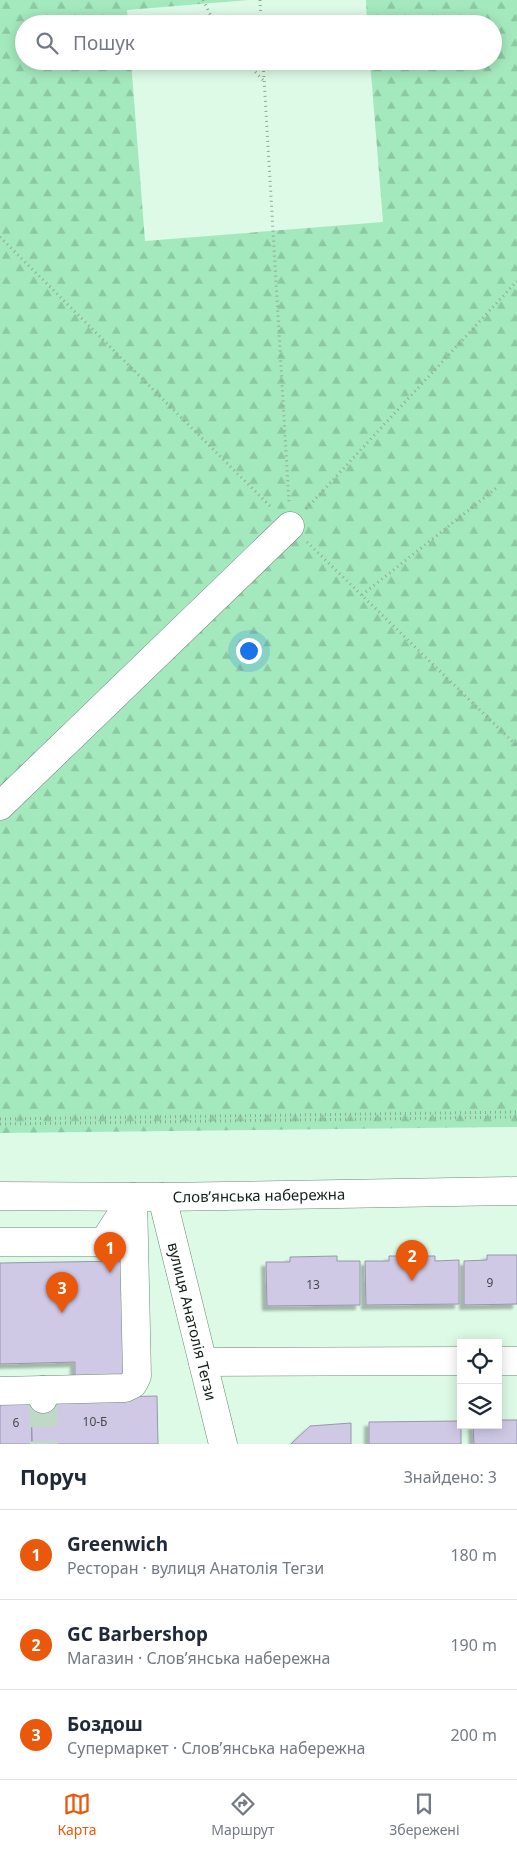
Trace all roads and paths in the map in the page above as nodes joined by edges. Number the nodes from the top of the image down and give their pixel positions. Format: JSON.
{"nodes":[{"id":1,"x":203,"y":0,"type":"edge"},
{"id":2,"x":260,"y":0,"type":"edge"},
{"id":3,"x":210,"y":15,"type":"edge"},
{"id":4,"x":261,"y":15,"type":"edge"},
{"id":5,"x":253,"y":70,"type":"edge"},
{"id":6,"x":263,"y":70,"type":"edge"},
{"id":7,"x":264,"y":81,"type":"junction"},
{"id":8,"x":0,"y":237,"type":"edge"},
{"id":9,"x":517,"y":281,"type":"edge"},
{"id":10,"x":499,"y":486,"type":"dead end"},
{"id":11,"x":290,"y":526,"type":"junction"},
{"id":12,"x":362,"y":595,"type":"junction"},
{"id":13,"x":517,"y":746,"type":"edge"},
{"id":14,"x":0,"y":806,"type":"edge"},
{"id":15,"x":517,"y":1112,"type":"edge"},
{"id":16,"x":517,"y":1117,"type":"edge"},
{"id":17,"x":0,"y":1119,"type":"edge"},
{"id":18,"x":0,"y":1124,"type":"edge"},
{"id":19,"x":517,"y":1191,"type":"edge"},
{"id":20,"x":0,"y":1196,"type":"edge"},
{"id":21,"x":134,"y":1197,"type":"junction"},
{"id":22,"x":162,"y":1197,"type":"junction"},
{"id":23,"x":0,"y":1242,"type":"edge"},
{"id":24,"x":457,"y":1361,"type":"edge"},
{"id":25,"x":502,"y":1361,"type":"edge"},
{"id":26,"x":517,"y":1361,"type":"edge"},
{"id":27,"x":203,"y":1362,"type":"junction"},
{"id":28,"x":0,"y":1391,"type":"edge"},
{"id":29,"x":223,"y":1444,"type":"edge"}],
"edges":[{"from":1,"to":3,"type":"path"},
{"from":2,"to":4,"type":"path"},
{"from":5,"to":7,"type":"path"},
{"from":6,"to":7,"type":"path"},
{"from":7,"to":11,"type":"path"},
{"from":8,"to":11,"type":"path"},
{"from":9,"to":11,"type":"path"},
{"from":10,"to":12,"type":"path"},
{"from":11,"to":12,"type":"path"},
{"from":11,"to":14,"type":"street"},
{"from":12,"to":13,"type":"path"},
{"from":15,"to":17,"type":"path"},
{"from":16,"to":18,"type":"path"},
{"from":19,"to":22,"type":"street","name":"Словʼянська набережна"},
{"from":20,"to":21,"type":"street","name":"Словʼянська набережна"},
{"from":21,"to":22,"type":"street","name":"Словʼянська набережна"},
{"from":21,"to":23,"type":"street"},
{"from":21,"to":28,"type":"street"},
{"from":22,"to":27,"type":"street","name":"вулиця Анатолія Тегзи"},
{"from":24,"to":27,"type":"street"},
{"from":25,"to":26,"type":"street"},
{"from":27,"to":29,"type":"street","name":"вулиця Анатолія Тегзи"}]}
